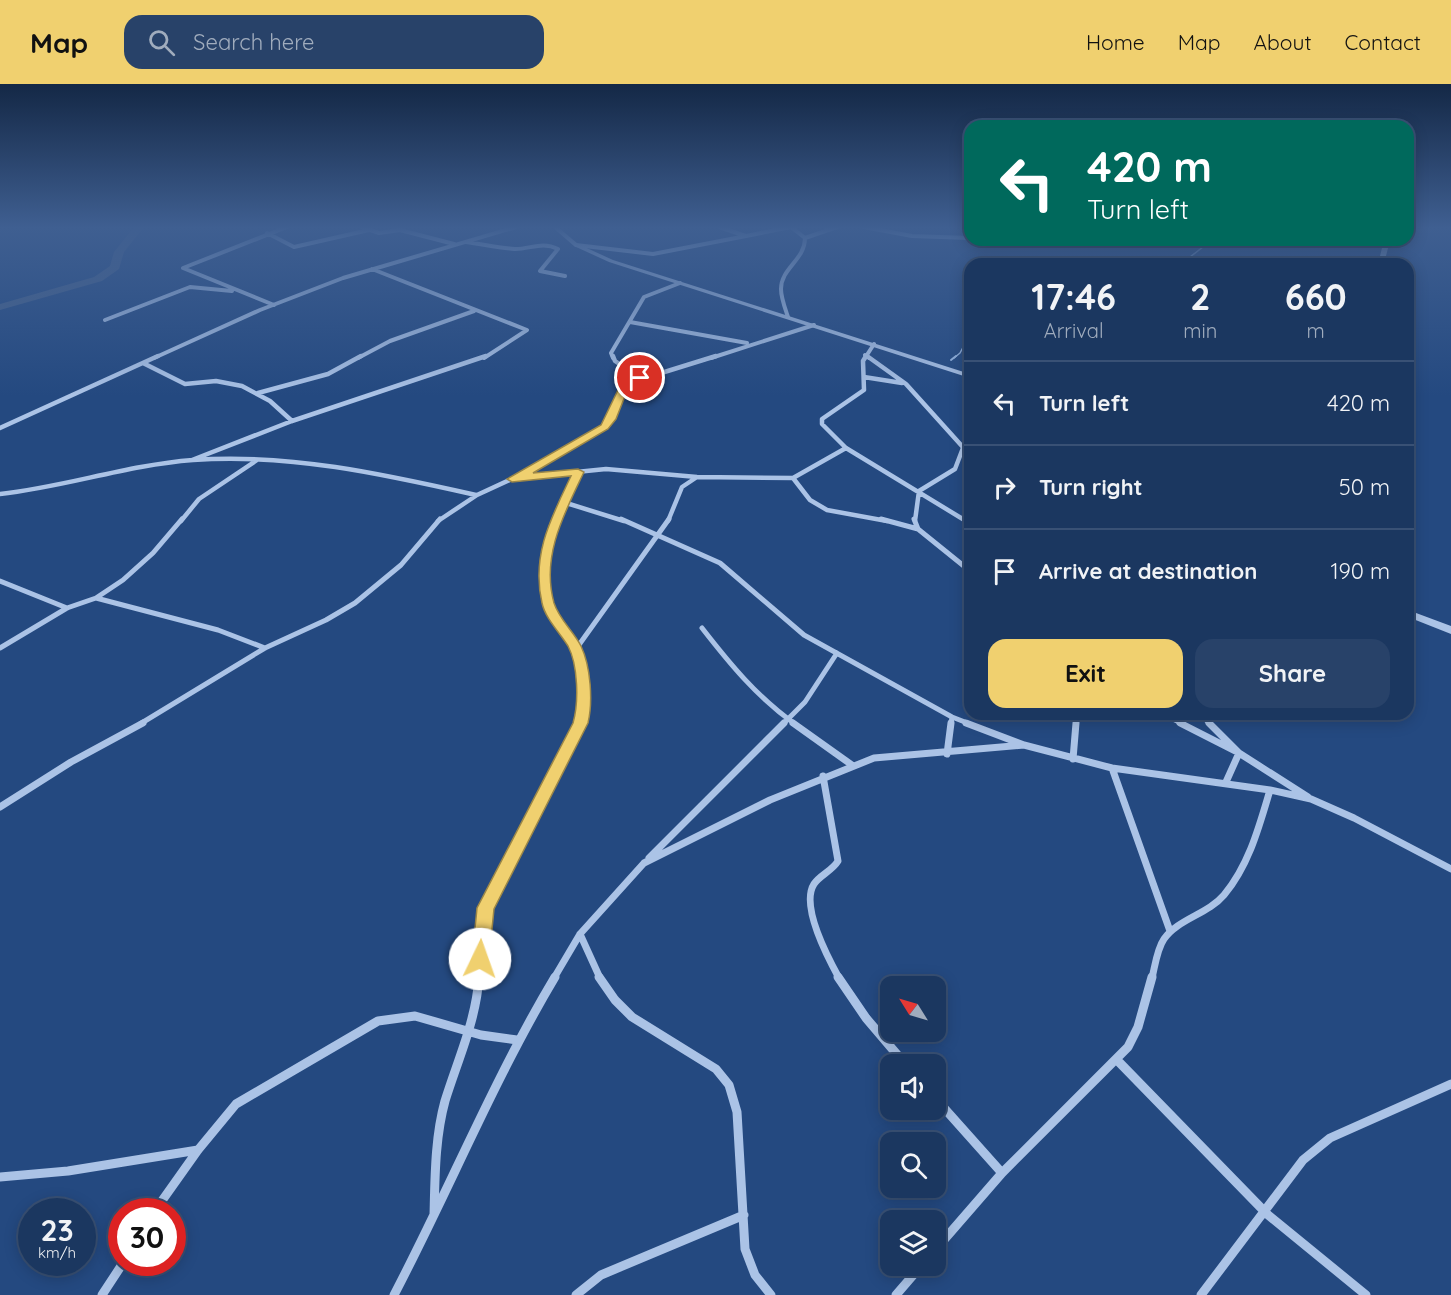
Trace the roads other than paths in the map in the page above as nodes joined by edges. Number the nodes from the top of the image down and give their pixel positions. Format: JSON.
{"nodes":[{"id":1,"x":220,"y":284,"type":"edge"},
{"id":2,"x":332,"y":284,"type":"edge"},
{"id":3,"x":407,"y":284,"type":"edge"},
{"id":4,"x":680,"y":284,"type":"joint"},
{"id":5,"x":781,"y":284,"type":"edge"},
{"id":6,"x":238,"y":291,"type":"junction"},
{"id":7,"x":274,"y":305,"type":"junction"},
{"id":8,"x":474,"y":311,"type":"junction"},
{"id":9,"x":788,"y":317,"type":"junction"},
{"id":10,"x":105,"y":320,"type":"dead end"},
{"id":11,"x":630,"y":322,"type":"junction"},
{"id":12,"x":814,"y":326,"type":"junction"},
{"id":13,"x":750,"y":343,"type":"junction"},
{"id":14,"x":874,"y":344,"type":"junction"},
{"id":15,"x":865,"y":355,"type":"junction"},
{"id":16,"x":143,"y":363,"type":"junction"},
{"id":17,"x":964,"y":374,"type":"edge"},
{"id":18,"x":864,"y":377,"type":"junction"},
{"id":19,"x":640,"y":378,"type":"junction"},
{"id":20,"x":906,"y":384,"type":"junction"},
{"id":21,"x":258,"y":393,"type":"junction"},
{"id":22,"x":292,"y":421,"type":"junction"},
{"id":23,"x":0,"y":428,"type":"edge"},
{"id":24,"x":846,"y":448,"type":"junction"},
{"id":25,"x":963,"y":448,"type":"joint"},
{"id":26,"x":192,"y":460,"type":"junction"},
{"id":27,"x":257,"y":460,"type":"junction"},
{"id":28,"x":578,"y":472,"type":"junction"},
{"id":29,"x":697,"y":477,"type":"junction"},
{"id":30,"x":793,"y":478,"type":"junction"},
{"id":31,"x":512,"y":479,"type":"junction"},
{"id":32,"x":919,"y":491,"type":"junction"},
{"id":33,"x":2,"y":494,"type":"edge"},
{"id":34,"x":477,"y":495,"type":"junction"},
{"id":35,"x":0,"y":501,"type":"edge"},
{"id":36,"x":563,"y":502,"type":"junction"},
{"id":37,"x":964,"y":519,"type":"edge"},
{"id":38,"x":918,"y":529,"type":"junction"},
{"id":39,"x":658,"y":538,"type":"junction"},
{"id":40,"x":964,"y":566,"type":"edge"},
{"id":41,"x":0,"y":581,"type":"edge"},
{"id":42,"x":96,"y":598,"type":"junction"},
{"id":43,"x":67,"y":608,"type":"junction"},
{"id":44,"x":1414,"y":615,"type":"edge"},
{"id":45,"x":702,"y":628,"type":"dead end"},
{"id":46,"x":1451,"y":630,"type":"edge"},
{"id":47,"x":0,"y":646,"type":"edge"},
{"id":48,"x":265,"y":648,"type":"junction"},
{"id":49,"x":576,"y":649,"type":"junction"},
{"id":50,"x":837,"y":653,"type":"junction"},
{"id":51,"x":952,"y":717,"type":"junction"},
{"id":52,"x":788,"y":720,"type":"junction"},
{"id":53,"x":1076,"y":720,"type":"edge"},
{"id":54,"x":1175,"y":720,"type":"edge"},
{"id":55,"x":1206,"y":720,"type":"edge"},
{"id":56,"x":1024,"y":745,"type":"junction"},
{"id":57,"x":1239,"y":753,"type":"junction"},
{"id":58,"x":947,"y":754,"type":"junction"},
{"id":59,"x":1073,"y":759,"type":"junction"},
{"id":60,"x":852,"y":765,"type":"junction"},
{"id":61,"x":1112,"y":768,"type":"junction"},
{"id":62,"x":823,"y":776,"type":"junction"},
{"id":63,"x":1227,"y":782,"type":"junction"},
{"id":64,"x":1270,"y":790,"type":"junction"},
{"id":65,"x":1311,"y":799,"type":"junction"},
{"id":66,"x":0,"y":807,"type":"edge"},
{"id":67,"x":644,"y":863,"type":"junction"},
{"id":68,"x":1451,"y":869,"type":"edge"},
{"id":69,"x":1170,"y":931,"type":"junction"},
{"id":70,"x":580,"y":934,"type":"junction"},
{"id":71,"x":470,"y":1032,"type":"junction"},
{"id":72,"x":517,"y":1040,"type":"junction"},
{"id":73,"x":896,"y":1054,"type":"edge"},
{"id":74,"x":1118,"y":1060,"type":"junction"},
{"id":75,"x":1451,"y":1084,"type":"edge"},
{"id":76,"x":946,"y":1110,"type":"edge"},
{"id":77,"x":198,"y":1150,"type":"junction"},
{"id":78,"x":1002,"y":1173,"type":"junction"},
{"id":79,"x":0,"y":1177,"type":"edge"},
{"id":80,"x":164,"y":1198,"type":"edge"},
{"id":81,"x":1266,"y":1212,"type":"junction"},
{"id":82,"x":744,"y":1215,"type":"junction"},
{"id":83,"x":434,"y":1219,"type":"junction"},
{"id":84,"x":946,"y":1237,"type":"edge"},
{"id":85,"x":114,"y":1276,"type":"edge"},
{"id":86,"x":912,"y":1276,"type":"edge"},
{"id":87,"x":102,"y":1295,"type":"edge"},
{"id":88,"x":394,"y":1295,"type":"edge"},
{"id":89,"x":576,"y":1295,"type":"edge"},
{"id":90,"x":771,"y":1295,"type":"edge"},
{"id":91,"x":896,"y":1295,"type":"edge"},
{"id":92,"x":1201,"y":1295,"type":"edge"},
{"id":93,"x":1366,"y":1295,"type":"edge"}],
"edges":[{"from":1,"to":6,"type":"street"},
{"from":2,"to":7,"type":"street"},
{"from":3,"to":8,"type":"street"},
{"from":4,"to":9,"type":"street"},
{"from":4,"to":11,"type":"street"},
{"from":5,"to":9,"type":"street"},
{"from":6,"to":7,"type":"street"},
{"from":6,"to":10,"type":"street"},
{"from":7,"to":16,"type":"street"},
{"from":8,"to":21,"type":"street"},
{"from":8,"to":22,"type":"street"},
{"from":9,"to":12,"type":"street"},
{"from":11,"to":13,"type":"street"},
{"from":11,"to":19,"type":"street"},
{"from":12,"to":13,"type":"street"},
{"from":12,"to":14,"type":"street"},
{"from":13,"to":19,"type":"street"},
{"from":14,"to":15,"type":"street"},
{"from":14,"to":17,"type":"street"},
{"from":15,"to":18,"type":"street"},
{"from":15,"to":20,"type":"street"},
{"from":16,"to":21,"type":"street"},
{"from":16,"to":23,"type":"street"},
{"from":18,"to":20,"type":"street"},
{"from":18,"to":24,"type":"street"},
{"from":19,"to":31,"type":"street"},
{"from":20,"to":25,"type":"street"},
{"from":21,"to":22,"type":"street"},
{"from":22,"to":26,"type":"street"},
{"from":24,"to":30,"type":"street"},
{"from":24,"to":32,"type":"street"},
{"from":25,"to":32,"type":"street"},
{"from":26,"to":27,"type":"street"},
{"from":26,"to":33,"type":"street"},
{"from":27,"to":34,"type":"street"},
{"from":27,"to":42,"type":"street"},
{"from":28,"to":29,"type":"street"},
{"from":28,"to":31,"type":"street"},
{"from":28,"to":36,"type":"street"},
{"from":29,"to":30,"type":"street"},
{"from":29,"to":39,"type":"street"},
{"from":30,"to":38,"type":"street"},
{"from":31,"to":34,"type":"street"},
{"from":32,"to":37,"type":"street"},
{"from":32,"to":38,"type":"street"},
{"from":33,"to":35,"type":"street"},
{"from":34,"to":48,"type":"street"},
{"from":36,"to":39,"type":"street"},
{"from":36,"to":49,"type":"street"},
{"from":38,"to":40,"type":"street"},
{"from":39,"to":49,"type":"street"},
{"from":39,"to":50,"type":"street"},
{"from":41,"to":43,"type":"street"},
{"from":42,"to":43,"type":"street"},
{"from":42,"to":48,"type":"street"},
{"from":43,"to":47,"type":"street"},
{"from":44,"to":46,"type":"street"},
{"from":45,"to":52,"type":"street"},
{"from":48,"to":66,"type":"street"},
{"from":49,"to":71,"type":"street"},
{"from":50,"to":51,"type":"street"},
{"from":50,"to":52,"type":"street"},
{"from":51,"to":56,"type":"street"},
{"from":51,"to":58,"type":"street"},
{"from":52,"to":60,"type":"street"},
{"from":52,"to":67,"type":"street"},
{"from":53,"to":59,"type":"street"},
{"from":54,"to":57,"type":"street"},
{"from":55,"to":57,"type":"street"},
{"from":56,"to":58,"type":"street"},
{"from":56,"to":59,"type":"street"},
{"from":57,"to":63,"type":"street"},
{"from":57,"to":65,"type":"street"},
{"from":58,"to":60,"type":"street"},
{"from":59,"to":61,"type":"street"},
{"from":60,"to":62,"type":"street"},
{"from":61,"to":63,"type":"street"},
{"from":61,"to":69,"type":"street"},
{"from":62,"to":67,"type":"street"},
{"from":62,"to":73,"type":"street"},
{"from":63,"to":64,"type":"street"},
{"from":64,"to":65,"type":"street"},
{"from":64,"to":69,"type":"street"},
{"from":65,"to":68,"type":"street"},
{"from":67,"to":70,"type":"street"},
{"from":69,"to":74,"type":"street"},
{"from":70,"to":72,"type":"street"},
{"from":70,"to":82,"type":"street"},
{"from":71,"to":72,"type":"street"},
{"from":71,"to":77,"type":"street"},
{"from":71,"to":83,"type":"street"},
{"from":72,"to":83,"type":"street"},
{"from":74,"to":78,"type":"street"},
{"from":74,"to":81,"type":"street"},
{"from":75,"to":81,"type":"street"},
{"from":76,"to":78,"type":"street"},
{"from":77,"to":79,"type":"street"},
{"from":77,"to":80,"type":"street"},
{"from":78,"to":84,"type":"street"},
{"from":81,"to":92,"type":"street"},
{"from":81,"to":93,"type":"street"},
{"from":82,"to":89,"type":"street"},
{"from":82,"to":90,"type":"street"},
{"from":83,"to":88,"type":"street"},
{"from":85,"to":87,"type":"street"},
{"from":86,"to":91,"type":"street"}]}
